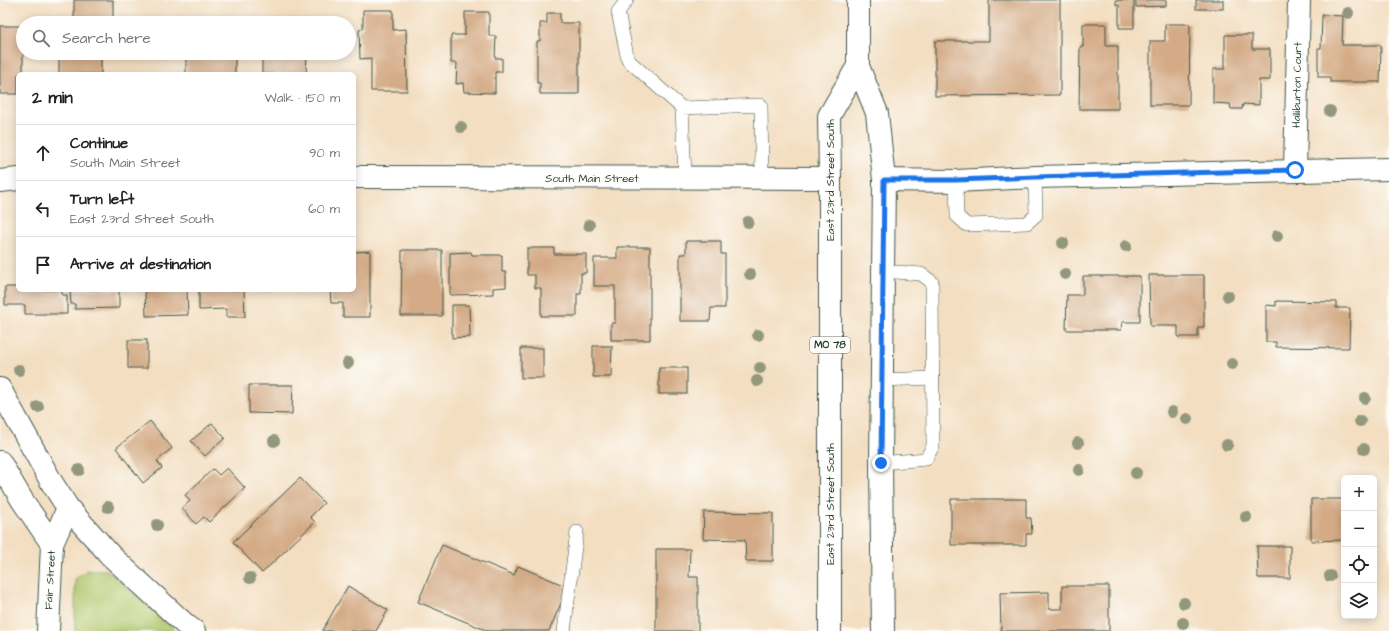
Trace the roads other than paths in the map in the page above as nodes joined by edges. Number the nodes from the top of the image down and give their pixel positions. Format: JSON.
{"nodes":[{"id":1,"x":627,"y":0,"type":"edge"},
{"id":2,"x":858,"y":0,"type":"edge"},
{"id":3,"x":1299,"y":0,"type":"edge"},
{"id":4,"x":858,"y":66,"type":"junction"},
{"id":5,"x":682,"y":108,"type":"junction"},
{"id":6,"x":1389,"y":169,"type":"edge"},
{"id":7,"x":1295,"y":170,"type":"junction"},
{"id":8,"x":356,"y":177,"type":"edge"},
{"id":9,"x":1035,"y":177,"type":"junction"},
{"id":10,"x":685,"y":178,"type":"junction"},
{"id":11,"x":762,"y":178,"type":"junction"},
{"id":12,"x":830,"y":178,"type":"junction"},
{"id":13,"x":16,"y":179,"type":"edge"},
{"id":14,"x":884,"y":180,"type":"junction"},
{"id":15,"x":956,"y":180,"type":"junction"},
{"id":16,"x":0,"y":181,"type":"edge"},
{"id":17,"x":883,"y":271,"type":"junction"},
{"id":18,"x":933,"y":378,"type":"junction"},
{"id":19,"x":882,"y":380,"type":"junction"},
{"id":20,"x":0,"y":389,"type":"edge"},
{"id":21,"x":0,"y":462,"type":"edge"},
{"id":22,"x":881,"y":463,"type":"junction"},
{"id":23,"x":68,"y":508,"type":"junction"},
{"id":24,"x":577,"y":532,"type":"dead end"},
{"id":25,"x":52,"y":544,"type":"junction"},
{"id":26,"x":48,"y":631,"type":"edge"},
{"id":27,"x":194,"y":631,"type":"edge"},
{"id":28,"x":564,"y":631,"type":"edge"},
{"id":29,"x":830,"y":631,"type":"edge"},
{"id":30,"x":883,"y":631,"type":"edge"}],
"edges":[{"from":1,"to":5,"type":"lane"},
{"from":2,"to":4,"type":"street"},
{"from":3,"to":7,"type":"street","name":"Halliburton Court"},
{"from":4,"to":12,"type":"street","name":"East 23rd Street South","number":"MO 78"},
{"from":4,"to":14,"type":"street"},
{"from":5,"to":10,"type":"lane"},
{"from":5,"to":11,"type":"lane"},
{"from":6,"to":7,"type":"street"},
{"from":7,"to":9,"type":"street"},
{"from":8,"to":10,"type":"street","name":"South Main Street"},
{"from":9,"to":15,"type":"street"},
{"from":9,"to":15,"type":"lane"},
{"from":10,"to":11,"type":"street","name":"South Main Street"},
{"from":11,"to":12,"type":"street","name":"South Main Street"},
{"from":12,"to":29,"type":"street","name":"East 23rd Street South","number":"MO 78"},
{"from":13,"to":16,"type":"street"},
{"from":14,"to":15,"type":"street"},
{"from":14,"to":17,"type":"street"},
{"from":17,"to":18,"type":"lane"},
{"from":17,"to":19,"type":"street"},
{"from":18,"to":19,"type":"lane"},
{"from":18,"to":22,"type":"lane"},
{"from":19,"to":22,"type":"street"},
{"from":20,"to":23,"type":"street"},
{"from":21,"to":25,"type":"street"},
{"from":22,"to":30,"type":"street"},
{"from":23,"to":25,"type":"street","name":"Fair Street"},
{"from":23,"to":27,"type":"street"},
{"from":24,"to":28,"type":"lane"},
{"from":25,"to":26,"type":"street","name":"Fair Street"}]}
